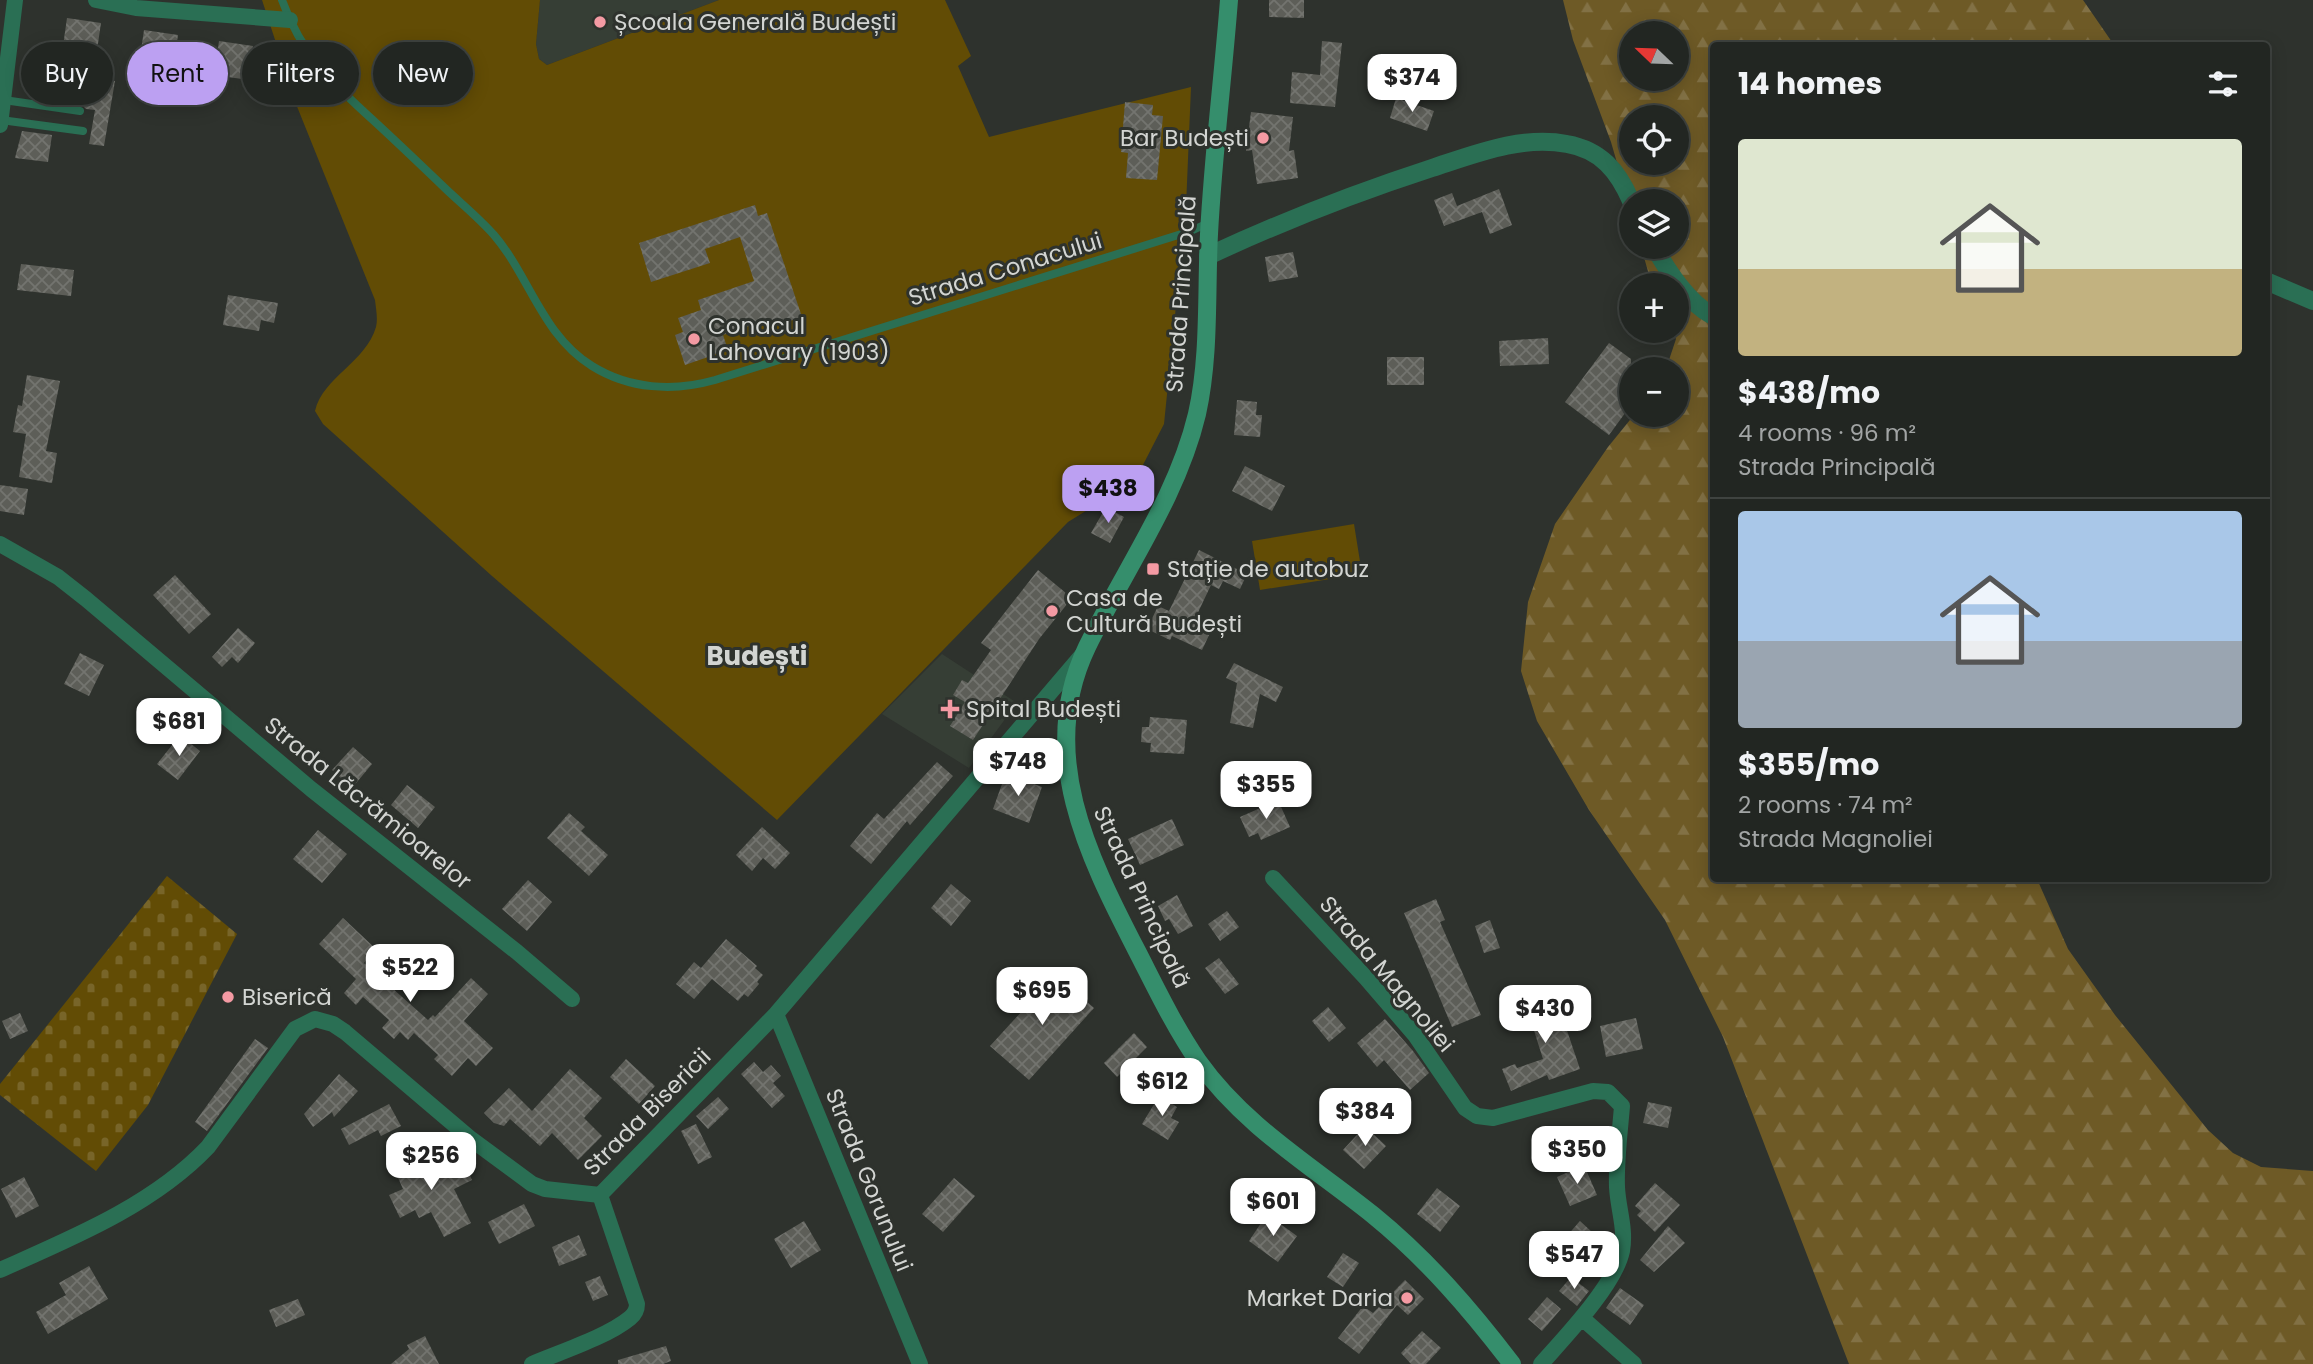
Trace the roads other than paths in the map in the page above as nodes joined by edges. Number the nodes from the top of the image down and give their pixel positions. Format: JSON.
{"nodes":[{"id":1,"x":15,"y":0,"type":"edge"},
{"id":2,"x":96,"y":0,"type":"edge"},
{"id":3,"x":282,"y":0,"type":"edge"},
{"id":4,"x":1229,"y":0,"type":"edge"},
{"id":5,"x":290,"y":20,"type":"junction"},
{"id":6,"x":4,"y":100,"type":"junction"},
{"id":7,"x":80,"y":111,"type":"dead end"},
{"id":8,"x":0,"y":122,"type":"edge"},
{"id":9,"x":83,"y":131,"type":"dead end"},
{"id":10,"x":1625,"y":189,"type":"edge"},
{"id":11,"x":1210,"y":222,"type":"junction"},
{"id":12,"x":1208,"y":256,"type":"junction"},
{"id":13,"x":1662,"y":259,"type":"edge"},
{"id":14,"x":2270,"y":283,"type":"edge"},
{"id":15,"x":2313,"y":301,"type":"edge"},
{"id":16,"x":1710,"y":314,"type":"edge"},
{"id":17,"x":0,"y":544,"type":"edge"},
{"id":18,"x":1085,"y":652,"type":"junction"},
{"id":19,"x":1273,"y":878,"type":"dead end"},
{"id":20,"x":572,"y":999,"type":"dead end"},
{"id":21,"x":776,"y":1014,"type":"junction"},
{"id":22,"x":600,"y":1195,"type":"junction"},
{"id":23,"x":0,"y":1270,"type":"edge"},
{"id":24,"x":1582,"y":1318,"type":"junction"},
{"id":25,"x":532,"y":1364,"type":"edge"},
{"id":26,"x":920,"y":1364,"type":"edge"},
{"id":27,"x":1512,"y":1364,"type":"edge"},
{"id":28,"x":1541,"y":1364,"type":"edge"},
{"id":29,"x":1634,"y":1364,"type":"edge"}],
"edges":[{"from":1,"to":6,"type":"street"},
{"from":2,"to":5,"type":"street"},
{"from":3,"to":5,"type":"lane","name":"Strada Conacului"},
{"from":4,"to":11,"type":"main road","name":"Strada Principală"},
{"from":5,"to":11,"type":"lane","name":"Strada Conacului"},
{"from":6,"to":7,"type":"lane"},
{"from":6,"to":8,"type":"street"},
{"from":8,"to":9,"type":"lane"},
{"from":10,"to":12,"type":"street"},
{"from":11,"to":12,"type":"main road","name":"Strada Principală"},
{"from":12,"to":18,"type":"main road","name":"Strada Principală"},
{"from":13,"to":16,"type":"street"},
{"from":14,"to":15,"type":"street"},
{"from":17,"to":20,"type":"street","name":"Strada Lăcrămioarelor"},
{"from":18,"to":21,"type":"street","name":"Strada Bisericii"},
{"from":18,"to":27,"type":"main road","name":"Strada Principală"},
{"from":19,"to":24,"type":"street","name":"Strada Magnoliei"},
{"from":21,"to":22,"type":"street","name":"Strada Bisericii"},
{"from":21,"to":26,"type":"street","name":"Strada Gorunului"},
{"from":22,"to":23,"type":"street","name":"Strada Bisericii"},
{"from":22,"to":25,"type":"street"},
{"from":24,"to":28,"type":"street","name":"Strada Magnoliei"},
{"from":24,"to":29,"type":"street"}]}
